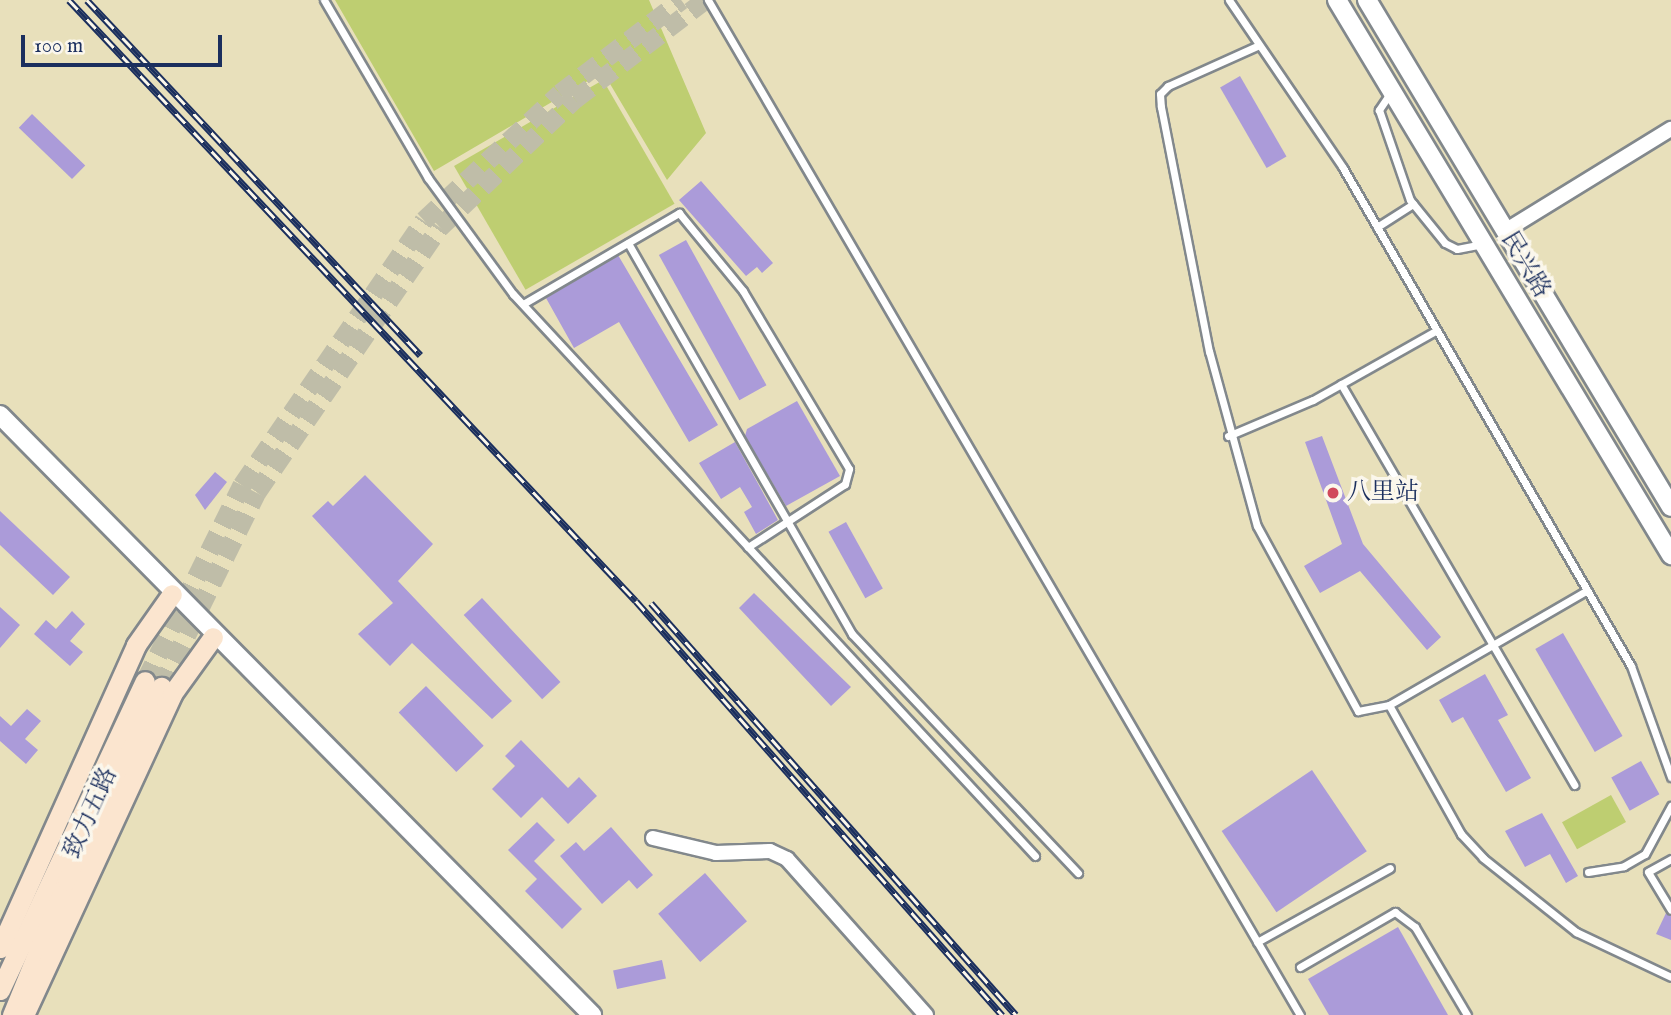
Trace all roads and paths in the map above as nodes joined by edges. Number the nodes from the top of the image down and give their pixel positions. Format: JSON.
{"nodes":[{"id":1,"x":324,"y":0,"type":"edge"},
{"id":2,"x":708,"y":0,"type":"edge"},
{"id":3,"x":1229,"y":0,"type":"edge"},
{"id":4,"x":1337,"y":0,"type":"edge"},
{"id":5,"x":1367,"y":0,"type":"edge"},
{"id":6,"x":1257,"y":46,"type":"junction"},
{"id":7,"x":1392,"y":91,"type":"junction"},
{"id":8,"x":1671,"y":129,"type":"edge"},
{"id":9,"x":1413,"y":204,"type":"junction"},
{"id":10,"x":1377,"y":227,"type":"junction"},
{"id":11,"x":1505,"y":231,"type":"junction"},
{"id":12,"x":628,"y":243,"type":"junction"},
{"id":13,"x":1483,"y":244,"type":"junction"},
{"id":14,"x":523,"y":304,"type":"junction"},
{"id":15,"x":1437,"y":330,"type":"junction"},
{"id":16,"x":1341,"y":384,"type":"junction"},
{"id":17,"x":0,"y":415,"type":"edge"},
{"id":18,"x":1228,"y":436,"type":"junction"},
{"id":19,"x":1671,"y":508,"type":"edge"},
{"id":20,"x":786,"y":521,"type":"junction"},
{"id":21,"x":748,"y":547,"type":"junction"},
{"id":22,"x":1671,"y":555,"type":"edge"},
{"id":23,"x":1587,"y":590,"type":"junction"},
{"id":24,"x":172,"y":594,"type":"junction"},
{"id":25,"x":852,"y":634,"type":"junction"},
{"id":26,"x":213,"y":636,"type":"junction"},
{"id":27,"x":1492,"y":645,"type":"junction"},
{"id":28,"x":840,"y":646,"type":"junction"},
{"id":29,"x":125,"y":668,"type":"junction"},
{"id":30,"x":160,"y":687,"type":"junction"},
{"id":31,"x":1390,"y":705,"type":"junction"},
{"id":32,"x":1671,"y":777,"type":"edge"},
{"id":33,"x":1574,"y":785,"type":"dead end"},
{"id":34,"x":1671,"y":806,"type":"edge"},
{"id":35,"x":653,"y":838,"type":"dead end"},
{"id":36,"x":1035,"y":856,"type":"dead end"},
{"id":37,"x":1671,"y":859,"type":"edge"},
{"id":38,"x":1390,"y":867,"type":"dead end"},
{"id":39,"x":1588,"y":872,"type":"dead end"},
{"id":40,"x":1078,"y":873,"type":"dead end"},
{"id":41,"x":1671,"y":910,"type":"edge"},
{"id":42,"x":1258,"y":942,"type":"junction"},
{"id":43,"x":0,"y":948,"type":"edge"},
{"id":44,"x":1300,"y":967,"type":"dead end"},
{"id":45,"x":1671,"y":977,"type":"edge"},
{"id":46,"x":0,"y":990,"type":"edge"},
{"id":47,"x":12,"y":1015,"type":"edge"},
{"id":48,"x":24,"y":1015,"type":"edge"},
{"id":49,"x":592,"y":1015,"type":"edge"},
{"id":50,"x":926,"y":1015,"type":"edge"},
{"id":51,"x":1300,"y":1015,"type":"edge"},
{"id":52,"x":1467,"y":1015,"type":"edge"}],
"edges":[{"from":1,"to":14,"type":"lane"},
{"from":2,"to":42,"type":"lane"},
{"from":3,"to":6,"type":"lane"},
{"from":4,"to":7,"type":"street","name":"民兴路"},
{"from":5,"to":11,"type":"street","name":"民兴路"},
{"from":6,"to":10,"type":"lane"},
{"from":6,"to":18,"type":"lane"},
{"from":7,"to":9,"type":"lane"},
{"from":7,"to":13,"type":"street","name":"民兴路"},
{"from":8,"to":11,"type":"street"},
{"from":9,"to":10,"type":"lane"},
{"from":9,"to":13,"type":"lane"},
{"from":10,"to":15,"type":"lane"},
{"from":11,"to":13,"type":"street"},
{"from":11,"to":19,"type":"street","name":"民兴路"},
{"from":12,"to":14,"type":"lane"},
{"from":12,"to":20,"type":"lane"},
{"from":12,"to":20,"type":"lane"},
{"from":13,"to":22,"type":"street","name":"民兴路"},
{"from":14,"to":21,"type":"lane"},
{"from":15,"to":16,"type":"lane"},
{"from":15,"to":23,"type":"lane"},
{"from":16,"to":18,"type":"lane"},
{"from":16,"to":27,"type":"lane"},
{"from":17,"to":24,"type":"street"},
{"from":18,"to":31,"type":"lane"},
{"from":20,"to":21,"type":"lane"},
{"from":20,"to":25,"type":"lane"},
{"from":21,"to":28,"type":"lane"},
{"from":23,"to":27,"type":"lane"},
{"from":23,"to":32,"type":"lane"},
{"from":24,"to":26,"type":"street"},
{"from":24,"to":29,"type":"main road","name":"致力五路"},
{"from":25,"to":28,"type":"lane"},
{"from":25,"to":40,"type":"lane"},
{"from":26,"to":30,"type":"main road","name":"致力五路"},
{"from":26,"to":49,"type":"street"},
{"from":27,"to":31,"type":"lane"},
{"from":27,"to":33,"type":"lane"},
{"from":28,"to":36,"type":"lane"},
{"from":29,"to":30,"type":"main road"},
{"from":29,"to":43,"type":"main road","name":"致力五路"},
{"from":30,"to":46,"type":"main road"},
{"from":30,"to":47,"type":"main road"},
{"from":30,"to":48,"type":"main road","name":"致力五路"},
{"from":31,"to":45,"type":"lane"},
{"from":34,"to":39,"type":"lane"},
{"from":35,"to":50,"type":"street"},
{"from":37,"to":41,"type":"lane"},
{"from":38,"to":42,"type":"lane"},
{"from":42,"to":51,"type":"lane"},
{"from":44,"to":52,"type":"lane"}]}
